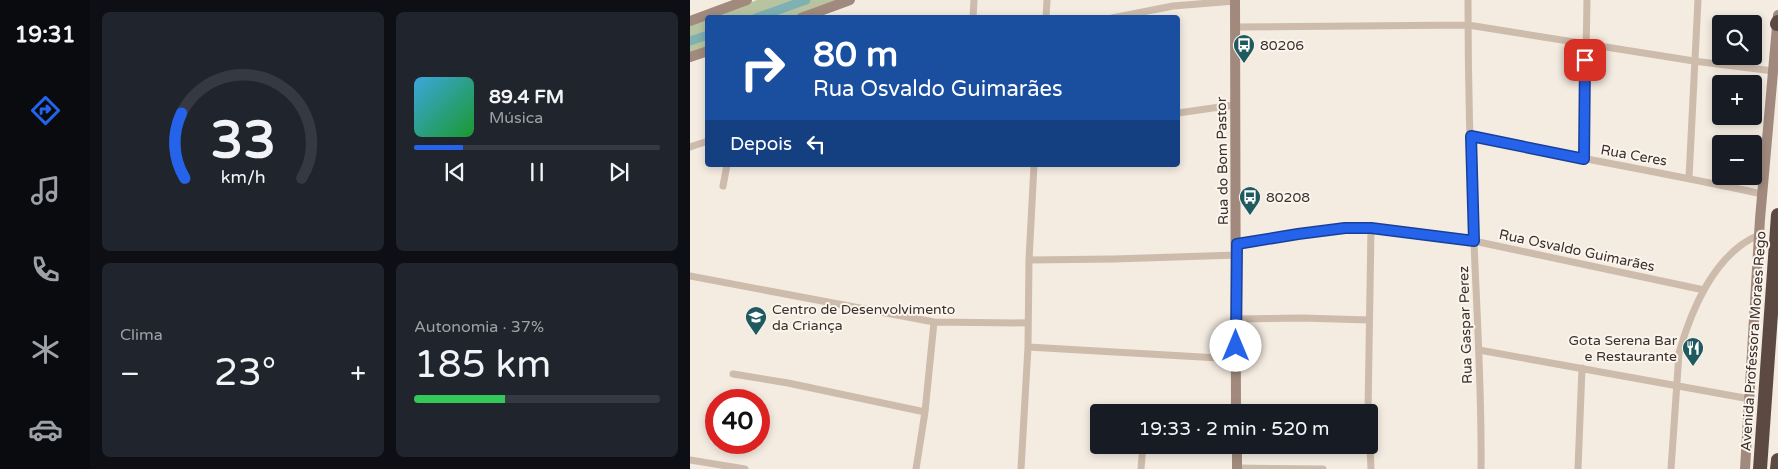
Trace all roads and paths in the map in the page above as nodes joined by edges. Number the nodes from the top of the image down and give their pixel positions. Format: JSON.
{"nodes":[{"id":1,"x":747,"y":0,"type":"edge"},
{"id":2,"x":850,"y":0,"type":"edge"},
{"id":3,"x":974,"y":0,"type":"edge"},
{"id":4,"x":1047,"y":0,"type":"edge"},
{"id":5,"x":1235,"y":0,"type":"edge"},
{"id":6,"x":1468,"y":0,"type":"edge"},
{"id":7,"x":1587,"y":0,"type":"edge"},
{"id":8,"x":1698,"y":0,"type":"edge"},
{"id":9,"x":809,"y":15,"type":"edge"},
{"id":10,"x":973,"y":15,"type":"edge"},
{"id":11,"x":1046,"y":15,"type":"edge"},
{"id":12,"x":1127,"y":15,"type":"edge"},
{"id":13,"x":690,"y":20,"type":"edge"},
{"id":14,"x":1778,"y":20,"type":"edge"},
{"id":15,"x":1468,"y":26,"type":"junction"},
{"id":16,"x":1235,"y":27,"type":"junction"},
{"id":17,"x":1585,"y":45,"type":"junction"},
{"id":18,"x":705,"y":52,"type":"edge"},
{"id":19,"x":690,"y":57,"type":"edge"},
{"id":20,"x":1694,"y":61,"type":"junction"},
{"id":21,"x":1773,"y":71,"type":"junction"},
{"id":22,"x":1234,"y":105,"type":"junction"},
{"id":23,"x":1180,"y":113,"type":"edge"},
{"id":24,"x":1471,"y":136,"type":"junction"},
{"id":25,"x":705,"y":142,"type":"edge"},
{"id":26,"x":690,"y":147,"type":"edge"},
{"id":27,"x":1584,"y":159,"type":"junction"},
{"id":28,"x":727,"y":167,"type":"edge"},
{"id":29,"x":1034,"y":167,"type":"edge"},
{"id":30,"x":1689,"y":178,"type":"junction"},
{"id":31,"x":723,"y":186,"type":"dead end"},
{"id":32,"x":1762,"y":194,"type":"junction"},
{"id":33,"x":1778,"y":216,"type":"edge"},
{"id":34,"x":1371,"y":228,"type":"junction"},
{"id":35,"x":1759,"y":235,"type":"junction"},
{"id":36,"x":1474,"y":241,"type":"junction"},
{"id":37,"x":1237,"y":249,"type":"junction"},
{"id":38,"x":1029,"y":260,"type":"junction"},
{"id":39,"x":690,"y":276,"type":"edge"},
{"id":40,"x":1704,"y":290,"type":"junction"},
{"id":41,"x":1236,"y":319,"type":"junction"},
{"id":42,"x":1369,"y":320,"type":"junction"},
{"id":43,"x":934,"y":322,"type":"junction"},
{"id":44,"x":1028,"y":323,"type":"junction"},
{"id":45,"x":1028,"y":347,"type":"junction"},
{"id":46,"x":1479,"y":350,"type":"junction"},
{"id":47,"x":1236,"y":359,"type":"junction"},
{"id":48,"x":1582,"y":368,"type":"junction"},
{"id":49,"x":733,"y":374,"type":"dead end"},
{"id":50,"x":1676,"y":386,"type":"junction"},
{"id":51,"x":1750,"y":399,"type":"junction"},
{"id":52,"x":1236,"y":404,"type":"edge"},
{"id":53,"x":1368,"y":404,"type":"edge"},
{"id":54,"x":925,"y":412,"type":"junction"},
{"id":55,"x":1142,"y":454,"type":"edge"},
{"id":56,"x":1237,"y":454,"type":"edge"},
{"id":57,"x":1370,"y":454,"type":"edge"},
{"id":58,"x":690,"y":460,"type":"edge"},
{"id":59,"x":1778,"y":460,"type":"edge"},
{"id":60,"x":1237,"y":468,"type":"edge"},
{"id":61,"x":1480,"y":468,"type":"edge"},
{"id":62,"x":745,"y":469,"type":"edge"},
{"id":63,"x":916,"y":469,"type":"edge"},
{"id":64,"x":1021,"y":469,"type":"edge"},
{"id":65,"x":1141,"y":469,"type":"edge"},
{"id":66,"x":1323,"y":469,"type":"edge"},
{"id":67,"x":1370,"y":469,"type":"edge"},
{"id":68,"x":1578,"y":469,"type":"edge"},
{"id":69,"x":1671,"y":469,"type":"edge"},
{"id":70,"x":1745,"y":469,"type":"edge"},
{"id":71,"x":1760,"y":469,"type":"edge"},
{"id":72,"x":1777,"y":469,"type":"edge"}],
"edges":[{"from":1,"to":13,"type":"street"},
{"from":2,"to":9,"type":"street"},
{"from":3,"to":10,"type":"street"},
{"from":4,"to":11,"type":"street"},
{"from":5,"to":12,"type":"street"},
{"from":5,"to":16,"type":"street","name":"Rua do Bom Pastor"},
{"from":6,"to":15,"type":"street","name":"Rua Gaspar Perez"},
{"from":7,"to":17,"type":"street"},
{"from":8,"to":20,"type":"street"},
{"from":14,"to":21,"type":"street"},
{"from":15,"to":16,"type":"street"},
{"from":15,"to":17,"type":"street"},
{"from":15,"to":24,"type":"street","name":"Rua Gaspar Perez"},
{"from":16,"to":22,"type":"street","name":"Rua do Bom Pastor"},
{"from":17,"to":20,"type":"street"},
{"from":17,"to":27,"type":"street"},
{"from":18,"to":19,"type":"street"},
{"from":20,"to":21,"type":"street"},
{"from":20,"to":30,"type":"street"},
{"from":21,"to":32,"type":"street"},
{"from":22,"to":23,"type":"street"},
{"from":22,"to":37,"type":"street","name":"Rua do Bom Pastor"},
{"from":24,"to":27,"type":"street","name":"Rua Ceres"},
{"from":24,"to":36,"type":"street","name":"Rua Gaspar Perez"},
{"from":25,"to":26,"type":"street"},
{"from":27,"to":30,"type":"street","name":"Rua Ceres"},
{"from":28,"to":31,"type":"street"},
{"from":29,"to":38,"type":"street"},
{"from":30,"to":32,"type":"street","name":"Rua Ceres"},
{"from":32,"to":35,"type":"street"},
{"from":33,"to":71,"type":"highway","name":"Avenida Professora Moraes Rego"},
{"from":34,"to":36,"type":"street","name":"Rua Osvaldo Guimarães"},
{"from":34,"to":37,"type":"street","name":"Rua Osvaldo Guimarães"},
{"from":34,"to":42,"type":"street"},
{"from":35,"to":40,"type":"street"},
{"from":35,"to":51,"type":"street"},
{"from":36,"to":40,"type":"street","name":"Rua Osvaldo Guimarães"},
{"from":36,"to":46,"type":"street","name":"Rua Gaspar Perez"},
{"from":37,"to":38,"type":"street","name":"Rua Osvaldo Guimarães"},
{"from":37,"to":41,"type":"street","name":"Rua do Bom Pastor"},
{"from":38,"to":44,"type":"street"},
{"from":39,"to":43,"type":"street"},
{"from":40,"to":50,"type":"street"},
{"from":41,"to":42,"type":"street"},
{"from":41,"to":47,"type":"street","name":"Rua do Bom Pastor"},
{"from":42,"to":53,"type":"street"},
{"from":43,"to":44,"type":"street"},
{"from":43,"to":54,"type":"street"},
{"from":44,"to":45,"type":"street"},
{"from":45,"to":47,"type":"street"},
{"from":45,"to":64,"type":"street"},
{"from":46,"to":48,"type":"street"},
{"from":46,"to":61,"type":"street","name":"Rua Gaspar Perez"},
{"from":47,"to":52,"type":"street","name":"Rua do Bom Pastor"},
{"from":48,"to":50,"type":"street"},
{"from":48,"to":68,"type":"street"},
{"from":49,"to":54,"type":"street"},
{"from":50,"to":51,"type":"street"},
{"from":50,"to":69,"type":"street"},
{"from":51,"to":70,"type":"street"},
{"from":54,"to":63,"type":"street"},
{"from":55,"to":65,"type":"street"},
{"from":56,"to":60,"type":"street"},
{"from":57,"to":67,"type":"street"},
{"from":58,"to":62,"type":"street"},
{"from":59,"to":72,"type":"highway"},
{"from":60,"to":66,"type":"street"}]}
